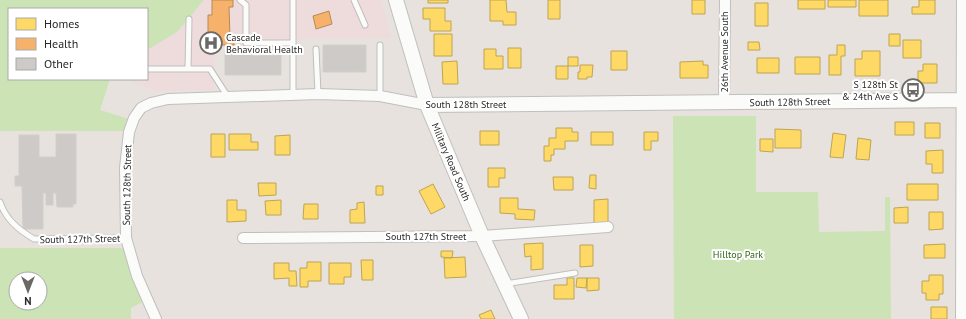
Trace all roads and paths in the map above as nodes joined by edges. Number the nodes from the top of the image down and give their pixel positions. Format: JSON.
{"nodes":[{"id":1,"x":240,"y":0,"type":"edge"},
{"id":2,"x":293,"y":0,"type":"edge"},
{"id":3,"x":354,"y":0,"type":"edge"},
{"id":4,"x":396,"y":0,"type":"edge"},
{"id":5,"x":725,"y":0,"type":"edge"},
{"id":6,"x":964,"y":0,"type":"edge"},
{"id":7,"x":189,"y":19,"type":"dead end"},
{"id":8,"x":365,"y":25,"type":"dead end"},
{"id":9,"x":292,"y":43,"type":"junction"},
{"id":10,"x":380,"y":45,"type":"dead end"},
{"id":11,"x":316,"y":49,"type":"dead end"},
{"id":12,"x":148,"y":69,"type":"edge"},
{"id":13,"x":188,"y":69,"type":"junction"},
{"id":14,"x":318,"y":94,"type":"junction"},
{"id":15,"x":292,"y":95,"type":"junction"},
{"id":16,"x":380,"y":96,"type":"junction"},
{"id":17,"x":228,"y":97,"type":"junction"},
{"id":18,"x":964,"y":100,"type":"edge"},
{"id":19,"x":724,"y":103,"type":"junction"},
{"id":20,"x":427,"y":105,"type":"junction"},
{"id":21,"x":0,"y":202,"type":"edge"},
{"id":22,"x":608,"y":228,"type":"dead end"},
{"id":23,"x":482,"y":236,"type":"junction"},
{"id":24,"x":126,"y":238,"type":"junction"},
{"id":25,"x":243,"y":238,"type":"dead end"},
{"id":26,"x":575,"y":273,"type":"dead end"},
{"id":27,"x":504,"y":284,"type":"junction"},
{"id":28,"x":156,"y":319,"type":"edge"},
{"id":29,"x":521,"y":319,"type":"edge"},
{"id":30,"x":963,"y":319,"type":"edge"}],
"edges":[{"from":1,"to":9,"type":"lane"},
{"from":2,"to":9,"type":"lane"},
{"from":3,"to":8,"type":"lane"},
{"from":4,"to":20,"type":"street","name":"Military Road South"},
{"from":5,"to":19,"type":"street","name":"26th Avenue South"},
{"from":6,"to":18,"type":"street"},
{"from":7,"to":13,"type":"lane"},
{"from":9,"to":15,"type":"lane"},
{"from":10,"to":16,"type":"lane"},
{"from":11,"to":14,"type":"lane"},
{"from":12,"to":13,"type":"lane"},
{"from":13,"to":17,"type":"lane"},
{"from":14,"to":15,"type":"street","name":"South 128th Street"},
{"from":14,"to":16,"type":"street","name":"South 128th Street"},
{"from":15,"to":17,"type":"street","name":"South 128th Street"},
{"from":16,"to":20,"type":"street","name":"South 128th Street"},
{"from":17,"to":24,"type":"street","name":"South 128th Street"},
{"from":18,"to":19,"type":"street","name":"South 128th Street"},
{"from":18,"to":30,"type":"street"},
{"from":19,"to":20,"type":"street","name":"South 128th Street"},
{"from":20,"to":23,"type":"street","name":"Military Road South"},
{"from":21,"to":24,"type":"lane","name":"South 127th Street"},
{"from":22,"to":23,"type":"street","name":"South 127th Street"},
{"from":23,"to":25,"type":"street","name":"South 127th Street"},
{"from":23,"to":27,"type":"street","name":"Military Road South"},
{"from":24,"to":28,"type":"street","name":"South 128th Street"},
{"from":26,"to":27,"type":"lane"},
{"from":27,"to":29,"type":"street","name":"Military Road South"}]}
